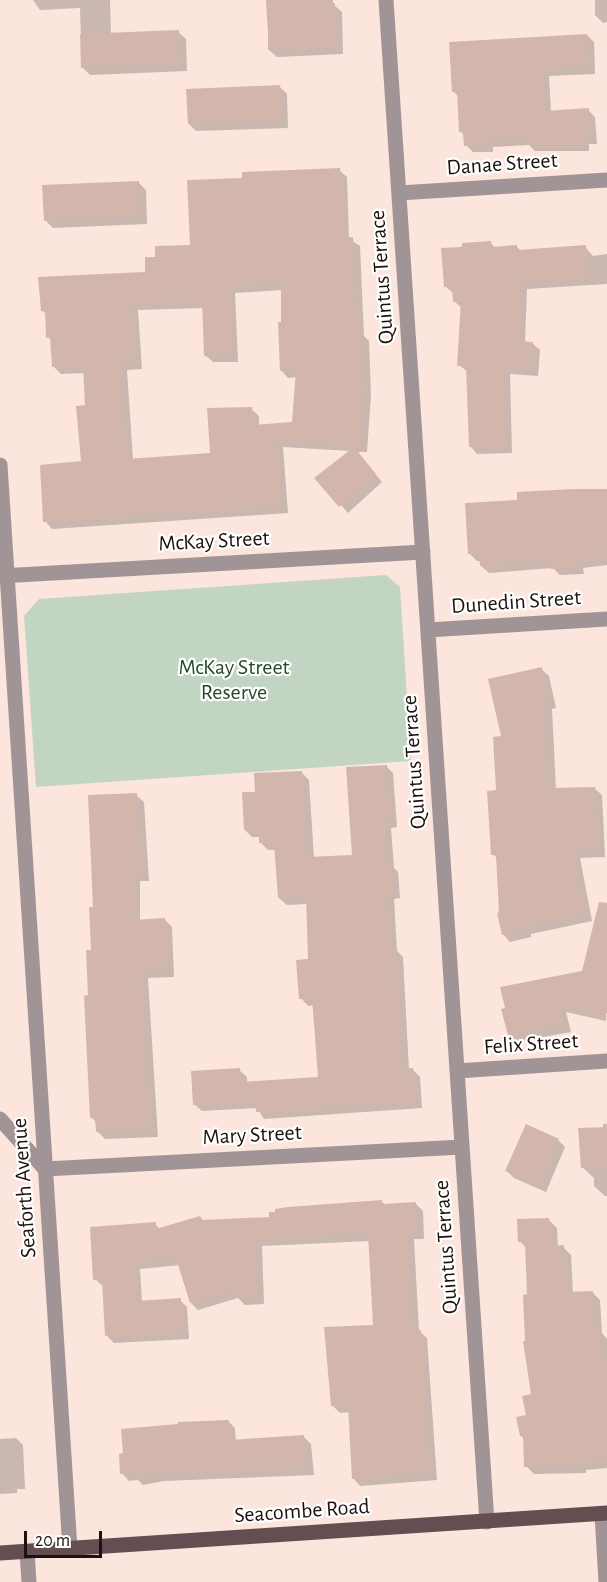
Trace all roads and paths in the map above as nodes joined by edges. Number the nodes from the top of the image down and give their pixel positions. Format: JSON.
{"nodes":[{"id":1,"x":386,"y":0,"type":"edge"},
{"id":2,"x":607,"y":180,"type":"edge"},
{"id":3,"x":399,"y":193,"type":"junction"},
{"id":4,"x":0,"y":465,"type":"edge"},
{"id":5,"x":423,"y":552,"type":"junction"},
{"id":6,"x":4,"y":576,"type":"edge"},
{"id":7,"x":607,"y":619,"type":"edge"},
{"id":8,"x":428,"y":630,"type":"junction"},
{"id":9,"x":607,"y":1061,"type":"edge"},
{"id":10,"x":457,"y":1071,"type":"junction"},
{"id":11,"x":0,"y":1119,"type":"edge"},
{"id":12,"x":462,"y":1147,"type":"junction"},
{"id":13,"x":45,"y":1169,"type":"junction"},
{"id":14,"x":604,"y":1514,"type":"edge"},
{"id":15,"x":487,"y":1521,"type":"junction"},
{"id":16,"x":70,"y":1549,"type":"junction"},
{"id":17,"x":27,"y":1552,"type":"junction"},
{"id":18,"x":0,"y":1553,"type":"edge"},
{"id":19,"x":29,"y":1582,"type":"edge"},
{"id":20,"x":606,"y":1582,"type":"edge"}],
"edges":[{"from":1,"to":3,"type":"street","name":"Quintus Terrace"},
{"from":2,"to":3,"type":"street","name":"Danae Street"},
{"from":3,"to":5,"type":"street","name":"Quintus Terrace"},
{"from":4,"to":6,"type":"street","name":"Seaforth Avenue"},
{"from":5,"to":6,"type":"street","name":"McKay Street"},
{"from":5,"to":8,"type":"street","name":"Quintus Terrace"},
{"from":6,"to":13,"type":"street","name":"Seaforth Avenue"},
{"from":7,"to":8,"type":"street","name":"Dunedin Street"},
{"from":8,"to":10,"type":"street","name":"Quintus Terrace"},
{"from":9,"to":10,"type":"street","name":"Felix Street"},
{"from":10,"to":12,"type":"street","name":"Quintus Terrace"},
{"from":11,"to":13,"type":"street"},
{"from":12,"to":13,"type":"street","name":"Mary Street"},
{"from":12,"to":15,"type":"street","name":"Quintus Terrace"},
{"from":13,"to":16,"type":"street","name":"Seaforth Avenue"},
{"from":14,"to":15,"type":"main road","name":"Seacombe Road"},
{"from":14,"to":20,"type":"street"},
{"from":15,"to":16,"type":"main road","name":"Seacombe Road"},
{"from":16,"to":17,"type":"main road","name":"Seacombe Road"},
{"from":17,"to":18,"type":"main road","name":"Seacombe Road"},
{"from":17,"to":19,"type":"street"}]}
